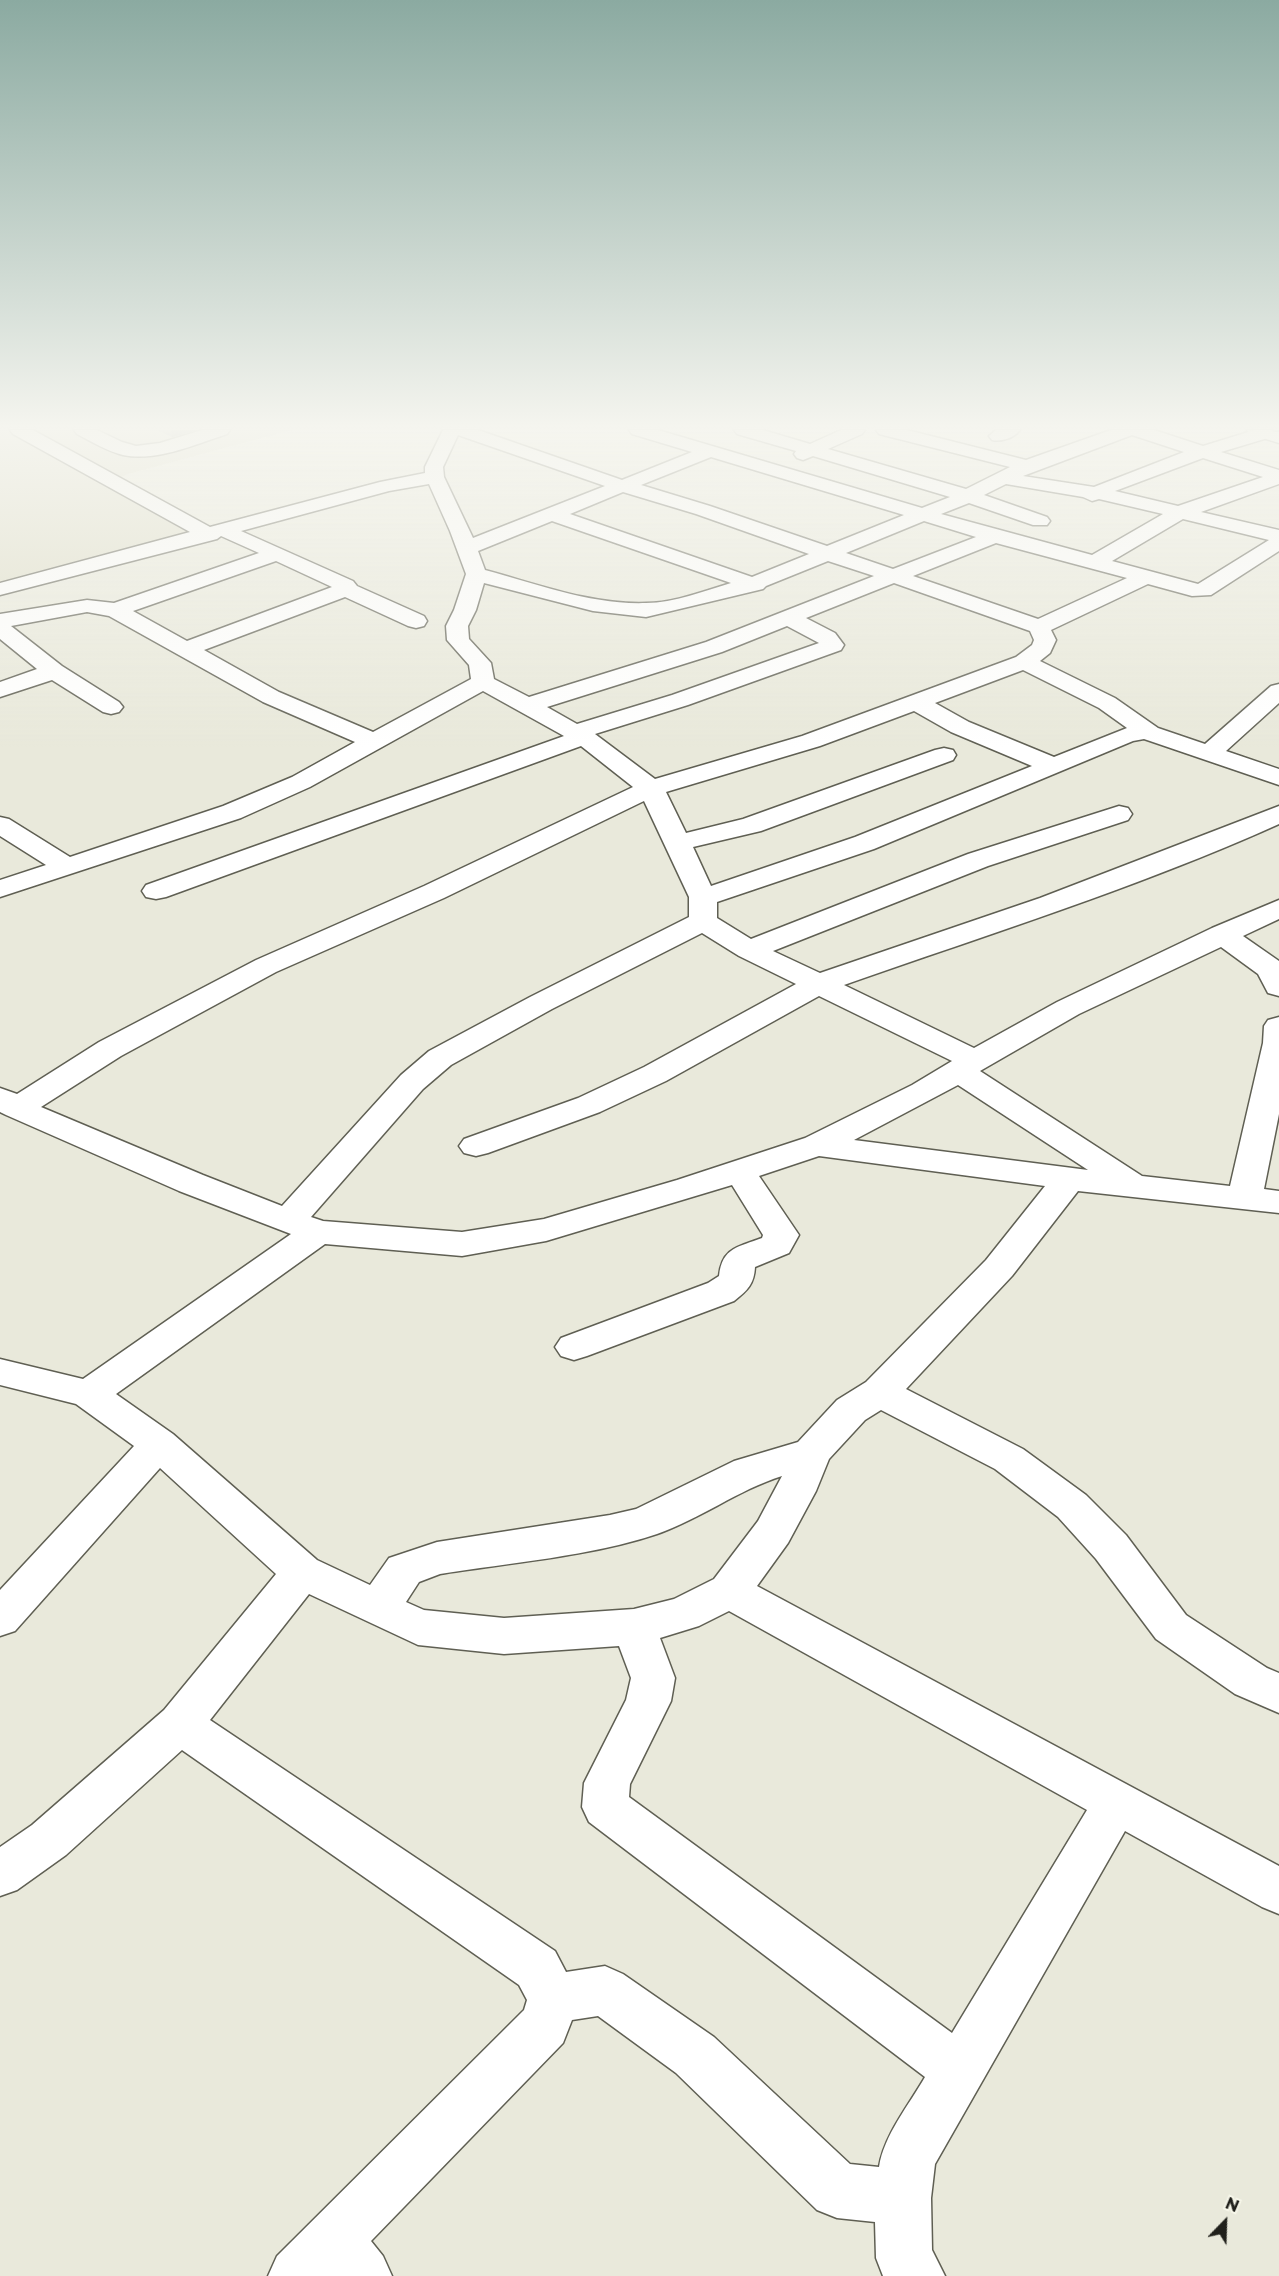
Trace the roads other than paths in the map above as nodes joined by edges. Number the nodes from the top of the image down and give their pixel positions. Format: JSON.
{"nodes":[{"id":1,"x":200,"y":536,"type":"edge"},
{"id":2,"x":228,"y":536,"type":"edge"},
{"id":3,"x":461,"y":536,"type":"edge"},
{"id":4,"x":497,"y":536,"type":"edge"},
{"id":5,"x":615,"y":536,"type":"edge"},
{"id":6,"x":779,"y":536,"type":"edge"},
{"id":7,"x":870,"y":536,"type":"edge"},
{"id":8,"x":1139,"y":536,"type":"edge"},
{"id":9,"x":999,"y":537,"type":"joint"},
{"id":10,"x":1279,"y":542,"type":"edge"},
{"id":11,"x":466,"y":548,"type":"junction"},
{"id":12,"x":277,"y":554,"type":"junction"},
{"id":13,"x":830,"y":554,"type":"junction"},
{"id":14,"x":1095,"y":562,"type":"junction"},
{"id":15,"x":476,"y":574,"type":"junction"},
{"id":16,"x":0,"y":576,"type":"edge"},
{"id":17,"x":894,"y":576,"type":"junction"},
{"id":18,"x":1146,"y":576,"type":"junction"},
{"id":19,"x":21,"y":583,"type":"junction"},
{"id":20,"x":753,"y":584,"type":"junction"},
{"id":21,"x":0,"y":589,"type":"edge"},
{"id":22,"x":346,"y":589,"type":"junction"},
{"id":23,"x":814,"y":606,"type":"junction"},
{"id":24,"x":115,"y":610,"type":"junction"},
{"id":25,"x":787,"y":617,"type":"junction"},
{"id":26,"x":0,"y":621,"type":"edge"},
{"id":27,"x":416,"y":621,"type":"dead end"},
{"id":28,"x":1039,"y":627,"type":"junction"},
{"id":29,"x":0,"y":628,"type":"edge"},
{"id":30,"x":184,"y":650,"type":"junction"},
{"id":31,"x":1024,"y":662,"type":"junction"},
{"id":32,"x":54,"y":671,"type":"junction"},
{"id":33,"x":483,"y":682,"type":"junction"},
{"id":34,"x":0,"y":690,"type":"edge"},
{"id":35,"x":1279,"y":691,"type":"edge"},
{"id":36,"x":916,"y":702,"type":"junction"},
{"id":37,"x":526,"y":706,"type":"junction"},
{"id":38,"x":111,"y":707,"type":"dead end"},
{"id":39,"x":1144,"y":732,"type":"junction"},
{"id":40,"x":580,"y":735,"type":"junction"},
{"id":41,"x":375,"y":742,"type":"junction"},
{"id":42,"x":1209,"y":753,"type":"junction"},
{"id":43,"x":944,"y":755,"type":"dead end"},
{"id":44,"x":1054,"y":766,"type":"junction"},
{"id":45,"x":1279,"y":777,"type":"edge"},
{"id":46,"x":651,"y":788,"type":"junction"},
{"id":47,"x":1119,"y":814,"type":"dead end"},
{"id":48,"x":1279,"y":814,"type":"edge"},
{"id":49,"x":0,"y":825,"type":"edge"},
{"id":50,"x":677,"y":843,"type":"junction"},
{"id":51,"x":68,"y":867,"type":"junction"},
{"id":52,"x":0,"y":889,"type":"edge"},
{"id":53,"x":156,"y":891,"type":"dead end"},
{"id":54,"x":703,"y":909,"type":"junction"},
{"id":55,"x":1279,"y":909,"type":"edge"},
{"id":56,"x":1222,"y":934,"type":"junction"},
{"id":57,"x":749,"y":950,"type":"junction"},
{"id":58,"x":819,"y":983,"type":"junction"},
{"id":59,"x":1279,"y":987,"type":"edge"},
{"id":60,"x":1279,"y":1026,"type":"edge"},
{"id":61,"x":968,"y":1066,"type":"junction"},
{"id":62,"x":8,"y":1103,"type":"edge"},
{"id":63,"x":818,"y":1145,"type":"junction"},
{"id":64,"x":476,"y":1146,"type":"dead end"},
{"id":65,"x":740,"y":1172,"type":"junction"},
{"id":66,"x":1069,"y":1179,"type":"junction"},
{"id":67,"x":1135,"y":1186,"type":"junction"},
{"id":68,"x":1245,"y":1197,"type":"junction"},
{"id":69,"x":1279,"y":1202,"type":"edge"},
{"id":70,"x":304,"y":1226,"type":"junction"},
{"id":71,"x":574,"y":1347,"type":"dead end"},
{"id":72,"x":0,"y":1372,"type":"edge"},
{"id":73,"x":880,"y":1392,"type":"junction"},
{"id":74,"x":89,"y":1394,"type":"junction"},
{"id":75,"x":159,"y":1444,"type":"junction"},
{"id":76,"x":812,"y":1452,"type":"junction"},
{"id":77,"x":302,"y":1572,"type":"junction"},
{"id":78,"x":729,"y":1591,"type":"junction"},
{"id":79,"x":378,"y":1608,"type":"junction"},
{"id":80,"x":0,"y":1619,"type":"edge"},
{"id":81,"x":634,"y":1627,"type":"junction"},
{"id":82,"x":1279,"y":1694,"type":"edge"},
{"id":83,"x":180,"y":1724,"type":"junction"},
{"id":84,"x":1116,"y":1804,"type":"junction"},
{"id":85,"x":0,"y":1874,"type":"edge"},
{"id":86,"x":1279,"y":1891,"type":"edge"},
{"id":87,"x":553,"y":1998,"type":"junction"},
{"id":88,"x":959,"y":2070,"type":"junction"},
{"id":89,"x":903,"y":2198,"type":"junction"},
{"id":90,"x":331,"y":2264,"type":"edge"},
{"id":91,"x":916,"y":2276,"type":"edge"}],
"edges":[{"from":1,"to":19,"type":"street"},
{"from":2,"to":12,"type":"street"},
{"from":3,"to":11,"type":"street"},
{"from":4,"to":11,"type":"street"},
{"from":5,"to":20,"type":"street"},
{"from":6,"to":13,"type":"street"},
{"from":7,"to":13,"type":"street"},
{"from":8,"to":14,"type":"street"},
{"from":9,"to":14,"type":"street"},
{"from":9,"to":17,"type":"street"},
{"from":10,"to":18,"type":"street"},
{"from":11,"to":15,"type":"street"},
{"from":12,"to":22,"type":"street"},
{"from":12,"to":24,"type":"street"},
{"from":13,"to":17,"type":"street"},
{"from":13,"to":20,"type":"street"},
{"from":14,"to":18,"type":"street"},
{"from":15,"to":20,"type":"street"},
{"from":15,"to":33,"type":"street"},
{"from":16,"to":19,"type":"street"},
{"from":17,"to":23,"type":"street"},
{"from":17,"to":28,"type":"street"},
{"from":18,"to":28,"type":"street"},
{"from":19,"to":21,"type":"street"},
{"from":20,"to":23,"type":"street"},
{"from":22,"to":27,"type":"street"},
{"from":22,"to":30,"type":"street"},
{"from":23,"to":25,"type":"street"},
{"from":24,"to":26,"type":"street"},
{"from":24,"to":30,"type":"street"},
{"from":25,"to":37,"type":"street"},
{"from":25,"to":40,"type":"street"},
{"from":28,"to":31,"type":"street"},
{"from":29,"to":32,"type":"street"},
{"from":30,"to":41,"type":"street"},
{"from":31,"to":36,"type":"street"},
{"from":31,"to":39,"type":"street"},
{"from":32,"to":34,"type":"street"},
{"from":32,"to":38,"type":"street"},
{"from":33,"to":37,"type":"street"},
{"from":33,"to":41,"type":"street"},
{"from":35,"to":42,"type":"street"},
{"from":36,"to":44,"type":"street"},
{"from":36,"to":46,"type":"street"},
{"from":37,"to":40,"type":"street"},
{"from":39,"to":42,"type":"street"},
{"from":39,"to":44,"type":"street"},
{"from":40,"to":46,"type":"street"},
{"from":40,"to":53,"type":"street"},
{"from":41,"to":51,"type":"street"},
{"from":42,"to":45,"type":"street"},
{"from":43,"to":50,"type":"street"},
{"from":44,"to":54,"type":"street"},
{"from":46,"to":50,"type":"street"},
{"from":46,"to":62,"type":"street"},
{"from":47,"to":57,"type":"street"},
{"from":48,"to":58,"type":"street"},
{"from":49,"to":51,"type":"street"},
{"from":50,"to":54,"type":"street"},
{"from":51,"to":52,"type":"street"},
{"from":54,"to":57,"type":"street"},
{"from":54,"to":70,"type":"street"},
{"from":55,"to":56,"type":"street"},
{"from":56,"to":59,"type":"street"},
{"from":56,"to":61,"type":"street"},
{"from":57,"to":58,"type":"street"},
{"from":58,"to":61,"type":"street"},
{"from":58,"to":64,"type":"street"},
{"from":60,"to":68,"type":"street"},
{"from":61,"to":63,"type":"street"},
{"from":61,"to":67,"type":"street"},
{"from":62,"to":70,"type":"street"},
{"from":63,"to":65,"type":"street"},
{"from":63,"to":66,"type":"street"},
{"from":65,"to":70,"type":"street"},
{"from":65,"to":71,"type":"street"},
{"from":66,"to":67,"type":"street"},
{"from":66,"to":73,"type":"street"},
{"from":67,"to":68,"type":"street"},
{"from":68,"to":69,"type":"street"},
{"from":70,"to":74,"type":"street"},
{"from":72,"to":74,"type":"street"},
{"from":73,"to":76,"type":"street"},
{"from":73,"to":82,"type":"street"},
{"from":74,"to":75,"type":"street"},
{"from":75,"to":77,"type":"street"},
{"from":75,"to":80,"type":"street"},
{"from":76,"to":78,"type":"street"},
{"from":76,"to":79,"type":"street"},
{"from":77,"to":79,"type":"street"},
{"from":77,"to":83,"type":"street"},
{"from":78,"to":81,"type":"street"},
{"from":78,"to":84,"type":"street"},
{"from":79,"to":81,"type":"street"},
{"from":81,"to":88,"type":"street"},
{"from":83,"to":85,"type":"street"},
{"from":83,"to":87,"type":"street"},
{"from":84,"to":86,"type":"street"},
{"from":84,"to":88,"type":"street"},
{"from":87,"to":89,"type":"street"},
{"from":87,"to":90,"type":"street"},
{"from":88,"to":89,"type":"street"},
{"from":89,"to":91,"type":"street"}]}
